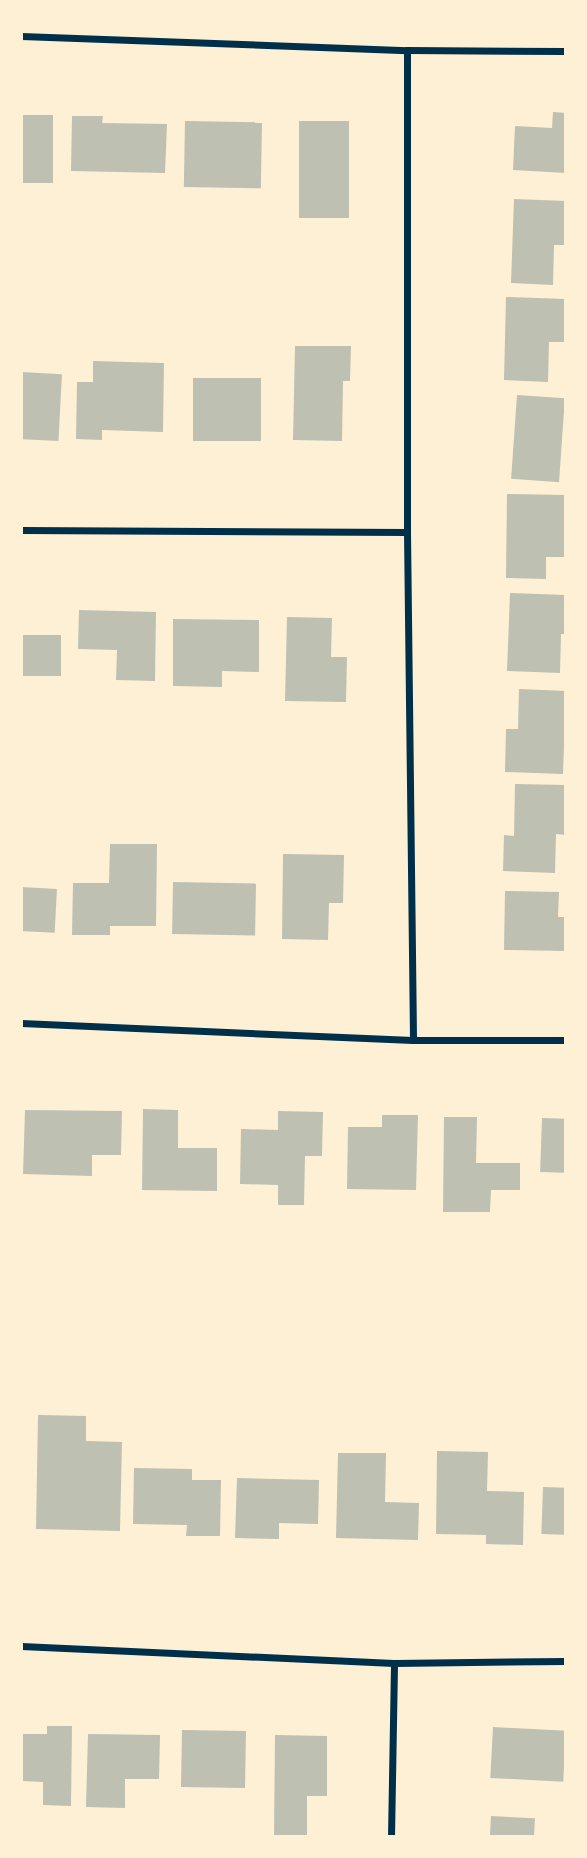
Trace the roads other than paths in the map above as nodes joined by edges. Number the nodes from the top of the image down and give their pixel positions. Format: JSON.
{"nodes":[{"id":1,"x":21,"y":36,"type":"edge"},
{"id":2,"x":407,"y":50,"type":"junction"},
{"id":3,"x":566,"y":51,"type":"edge"},
{"id":4,"x":21,"y":530,"type":"edge"},
{"id":5,"x":407,"y":532,"type":"junction"},
{"id":6,"x":21,"y":1023,"type":"edge"},
{"id":7,"x":414,"y":1040,"type":"junction"},
{"id":8,"x":566,"y":1040,"type":"edge"},
{"id":9,"x":21,"y":1646,"type":"edge"},
{"id":10,"x":566,"y":1661,"type":"edge"},
{"id":11,"x":394,"y":1663,"type":"junction"},
{"id":12,"x":391,"y":1837,"type":"edge"}],
"edges":[{"from":1,"to":2,"type":"street"},
{"from":2,"to":3,"type":"street"},
{"from":2,"to":5,"type":"street"},
{"from":4,"to":5,"type":"street"},
{"from":5,"to":7,"type":"street"},
{"from":6,"to":7,"type":"street"},
{"from":7,"to":8,"type":"street"},
{"from":9,"to":11,"type":"street"},
{"from":10,"to":11,"type":"street"},
{"from":11,"to":12,"type":"street"}]}
